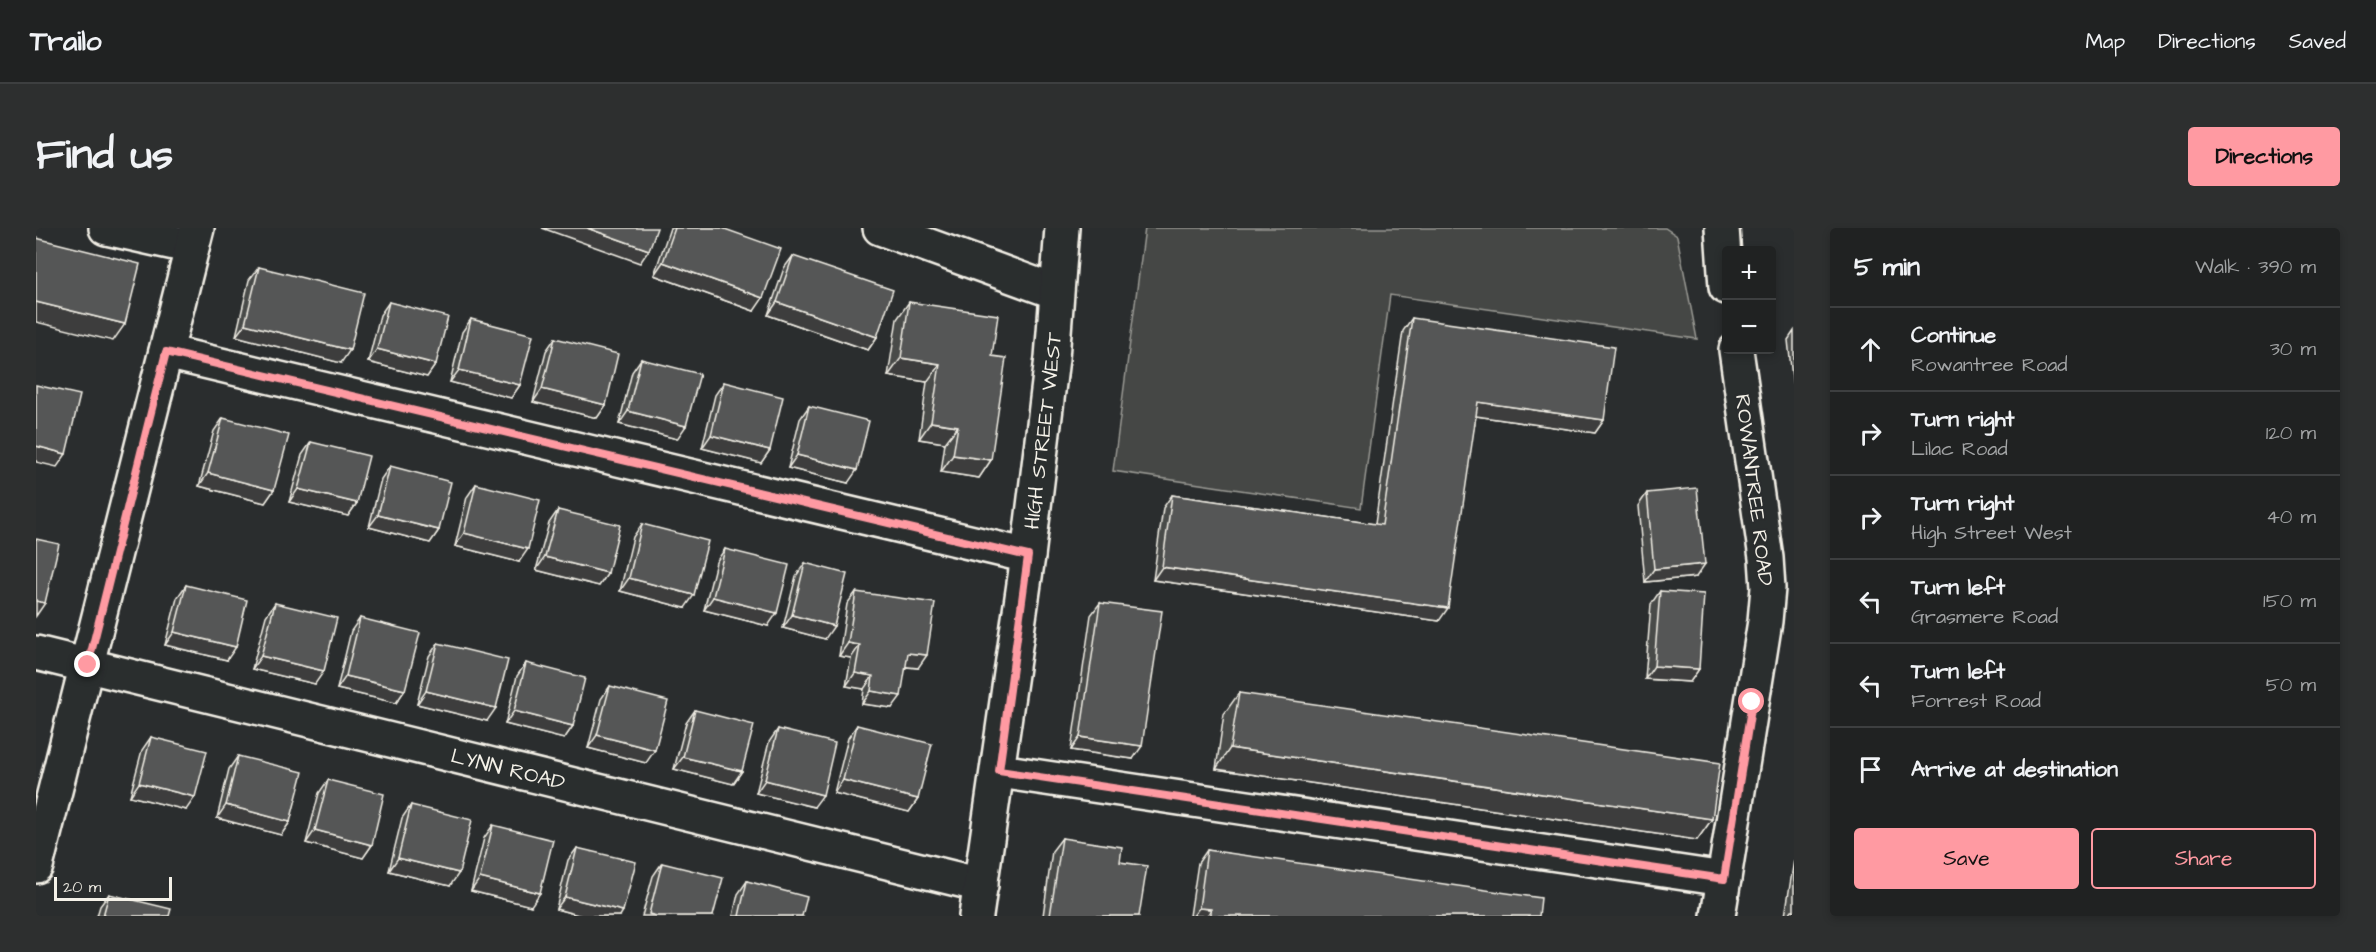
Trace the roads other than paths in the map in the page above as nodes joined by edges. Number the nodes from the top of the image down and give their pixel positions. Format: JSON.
{"nodes":[{"id":1,"x":106,"y":228,"type":"edge"},
{"id":2,"x":880,"y":228,"type":"edge"},
{"id":3,"x":1062,"y":228,"type":"edge"},
{"id":4,"x":1722,"y":228,"type":"edge"},
{"id":5,"x":194,"y":237,"type":"edge"},
{"id":6,"x":1723,"y":246,"type":"edge"},
{"id":7,"x":1056,"y":292,"type":"junction"},
{"id":8,"x":166,"y":352,"type":"junction"},
{"id":9,"x":1737,"y":354,"type":"edge"},
{"id":10,"x":1028,"y":556,"type":"junction"},
{"id":11,"x":36,"y":653,"type":"edge"},
{"id":12,"x":88,"y":665,"type":"junction"},
{"id":13,"x":999,"y":771,"type":"junction"},
{"id":14,"x":36,"y":866,"type":"edge"},
{"id":15,"x":1724,"y":879,"type":"junction"},
{"id":16,"x":979,"y":900,"type":"edge"},
{"id":17,"x":1718,"y":916,"type":"edge"}],
"edges":[{"from":1,"to":5,"type":"street"},
{"from":2,"to":7,"type":"street"},
{"from":3,"to":7,"type":"street","name":"HIGH STREET WEST"},
{"from":4,"to":6,"type":"street"},
{"from":5,"to":8,"type":"street"},
{"from":7,"to":10,"type":"street","name":"HIGH STREET WEST"},
{"from":8,"to":10,"type":"street"},
{"from":8,"to":12,"type":"street"},
{"from":9,"to":15,"type":"street","name":"ROWANTREE ROAD"},
{"from":10,"to":13,"type":"street","name":"HIGH STREET WEST"},
{"from":11,"to":12,"type":"street","name":"LYNN ROAD"},
{"from":12,"to":14,"type":"street"},
{"from":12,"to":16,"type":"street","name":"LYNN ROAD"},
{"from":13,"to":15,"type":"street"},
{"from":13,"to":16,"type":"street","name":"HIGH STREET WEST"},
{"from":15,"to":17,"type":"street","name":"ROWANTREE ROAD"}]}
